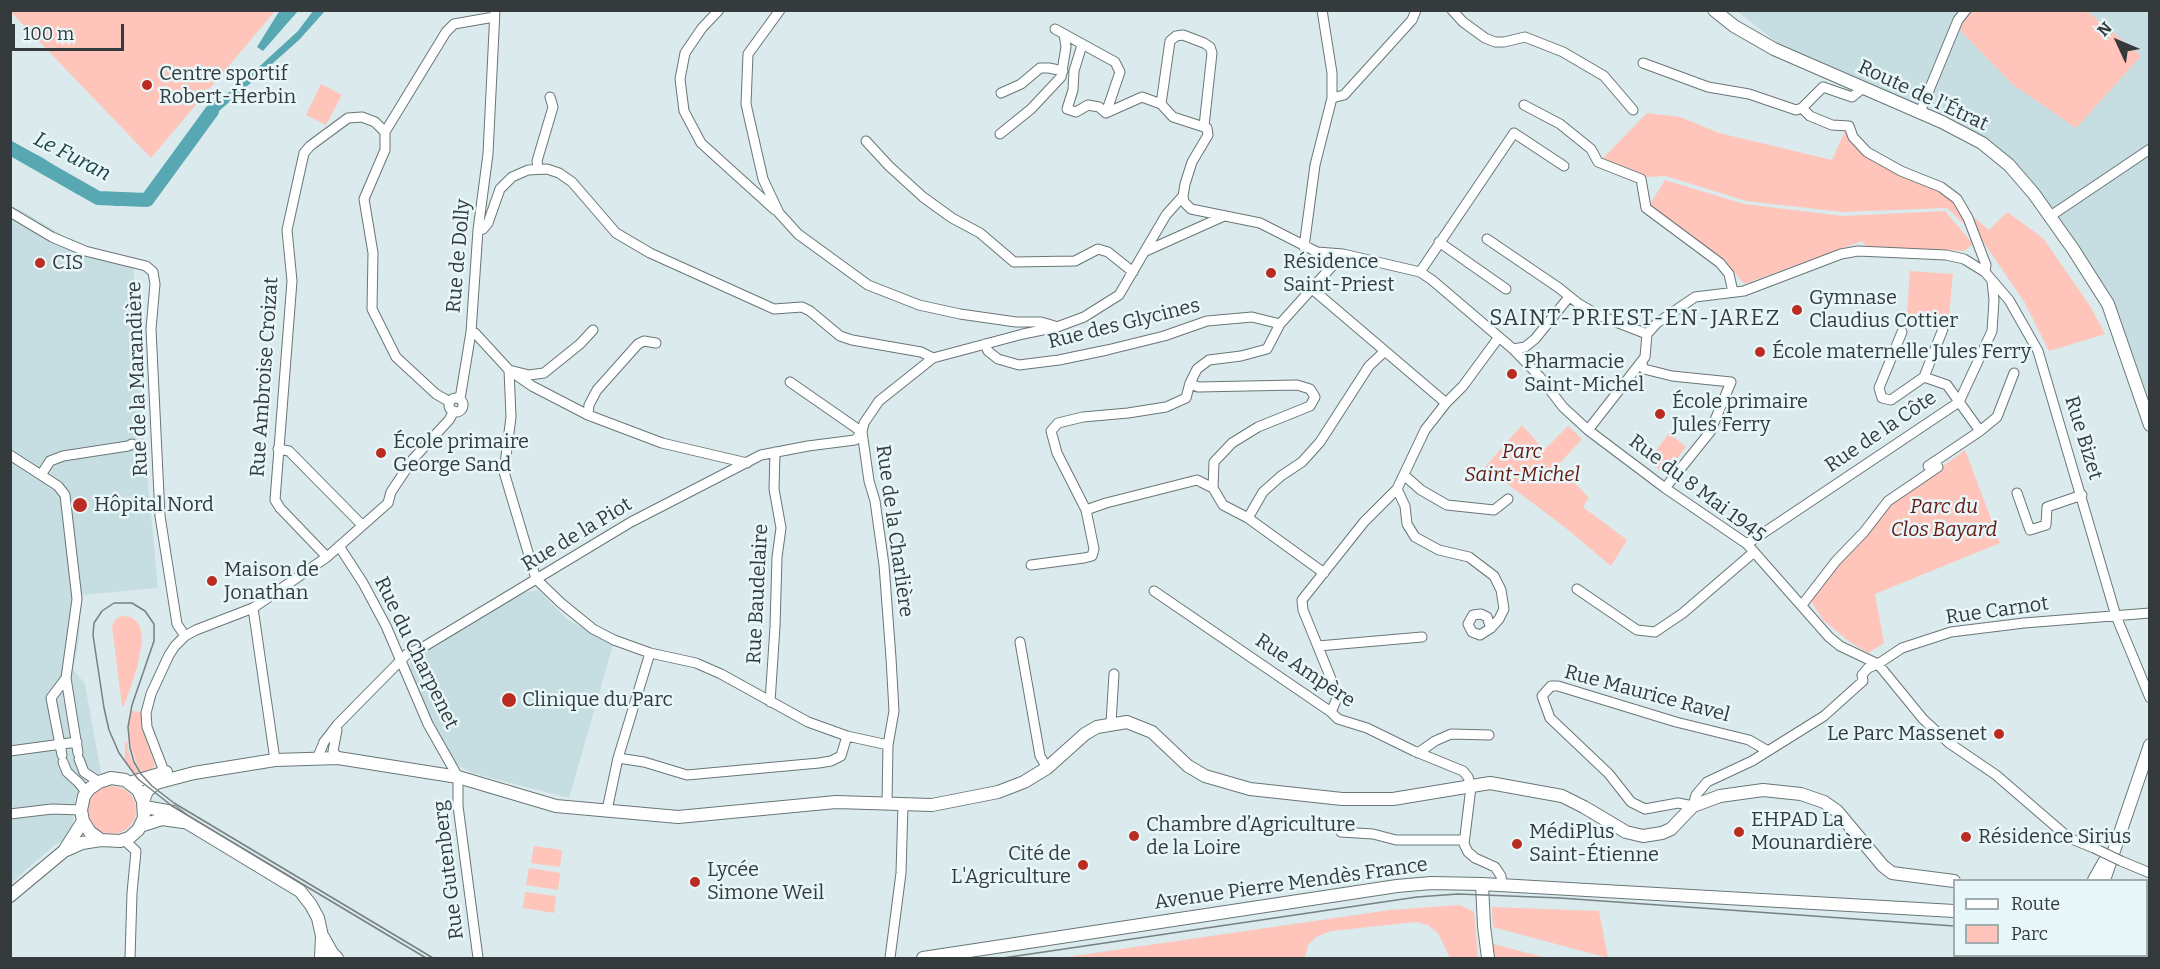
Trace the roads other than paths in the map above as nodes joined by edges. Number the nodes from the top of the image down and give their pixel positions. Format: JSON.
{"nodes":[{"id":1,"x":719,"y":10,"type":"edge"},
{"id":2,"x":780,"y":10,"type":"edge"},
{"id":3,"x":1322,"y":10,"type":"edge"},
{"id":4,"x":1416,"y":10,"type":"edge"},
{"id":5,"x":1452,"y":10,"type":"edge"},
{"id":6,"x":1714,"y":10,"type":"edge"},
{"id":7,"x":1966,"y":10,"type":"edge"},
{"id":8,"x":495,"y":14,"type":"edge"},
{"id":9,"x":1055,"y":29,"type":"dead end"},
{"id":10,"x":1064,"y":34,"type":"junction"},
{"id":11,"x":1082,"y":45,"type":"junction"},
{"id":12,"x":1643,"y":63,"type":"dead end"},
{"id":13,"x":1063,"y":69,"type":"junction"},
{"id":14,"x":1073,"y":77,"type":"junction"},
{"id":15,"x":1863,"y":88,"type":"junction"},
{"id":16,"x":1000,"y":93,"type":"dead end"},
{"id":17,"x":550,"y":97,"type":"dead end"},
{"id":18,"x":1332,"y":98,"type":"junction"},
{"id":19,"x":1161,"y":104,"type":"junction"},
{"id":20,"x":1524,"y":105,"type":"dead end"},
{"id":21,"x":1802,"y":108,"type":"junction"},
{"id":22,"x":1633,"y":110,"type":"dead end"},
{"id":23,"x":1920,"y":112,"type":"junction"},
{"id":24,"x":1106,"y":113,"type":"junction"},
{"id":25,"x":1204,"y":126,"type":"junction"},
{"id":26,"x":385,"y":132,"type":"junction"},
{"id":27,"x":1000,"y":134,"type":"dead end"},
{"id":28,"x":866,"y":141,"type":"dead end"},
{"id":29,"x":2150,"y":149,"type":"edge"},
{"id":30,"x":1564,"y":166,"type":"dead end"},
{"id":31,"x":538,"y":168,"type":"junction"},
{"id":32,"x":1183,"y":196,"type":"junction"},
{"id":33,"x":10,"y":212,"type":"edge"},
{"id":34,"x":779,"y":213,"type":"junction"},
{"id":35,"x":1222,"y":216,"type":"junction"},
{"id":36,"x":2049,"y":217,"type":"junction"},
{"id":37,"x":478,"y":230,"type":"junction"},
{"id":38,"x":1487,"y":239,"type":"dead end"},
{"id":39,"x":1439,"y":242,"type":"junction"},
{"id":40,"x":1304,"y":246,"type":"junction"},
{"id":41,"x":1146,"y":251,"type":"junction"},
{"id":42,"x":1343,"y":254,"type":"junction"},
{"id":43,"x":1133,"y":272,"type":"junction"},
{"id":44,"x":1419,"y":272,"type":"junction"},
{"id":45,"x":1985,"y":272,"type":"junction"},
{"id":46,"x":1992,"y":281,"type":"junction"},
{"id":47,"x":1311,"y":288,"type":"junction"},
{"id":48,"x":1506,"y":289,"type":"dead end"},
{"id":49,"x":1733,"y":292,"type":"junction"},
{"id":50,"x":1569,"y":297,"type":"junction"},
{"id":51,"x":1016,"y":322,"type":"junction"},
{"id":52,"x":1280,"y":324,"type":"junction"},
{"id":53,"x":1057,"y":327,"type":"junction"},
{"id":54,"x":1943,"y":329,"type":"dead end"},
{"id":55,"x":593,"y":330,"type":"dead end"},
{"id":56,"x":471,"y":332,"type":"junction"},
{"id":57,"x":1902,"y":332,"type":"dead end"},
{"id":58,"x":1023,"y":334,"type":"junction"},
{"id":59,"x":1647,"y":334,"type":"junction"},
{"id":60,"x":1499,"y":337,"type":"junction"},
{"id":61,"x":656,"y":344,"type":"dead end"},
{"id":62,"x":985,"y":344,"type":"junction"},
{"id":63,"x":1513,"y":349,"type":"junction"},
{"id":64,"x":1385,"y":351,"type":"junction"},
{"id":65,"x":933,"y":358,"type":"junction"},
{"id":66,"x":1641,"y":362,"type":"junction"},
{"id":67,"x":509,"y":370,"type":"junction"},
{"id":68,"x":2014,"y":373,"type":"dead end"},
{"id":69,"x":1924,"y":378,"type":"junction"},
{"id":70,"x":790,"y":382,"type":"dead end"},
{"id":71,"x":1190,"y":383,"type":"junction"},
{"id":72,"x":1959,"y":402,"type":"junction"},
{"id":73,"x":1446,"y":403,"type":"junction"},
{"id":74,"x":452,"y":407,"type":"junction"},
{"id":75,"x":588,"y":415,"type":"junction"},
{"id":76,"x":2150,"y":425,"type":"edge"},
{"id":77,"x":1588,"y":430,"type":"junction"},
{"id":78,"x":1980,"y":431,"type":"junction"},
{"id":79,"x":862,"y":432,"type":"junction"},
{"id":80,"x":132,"y":444,"type":"dead end"},
{"id":81,"x":278,"y":449,"type":"junction"},
{"id":82,"x":775,"y":452,"type":"junction"},
{"id":83,"x":10,"y":455,"type":"edge"},
{"id":84,"x":747,"y":463,"type":"junction"},
{"id":85,"x":41,"y":475,"type":"junction"},
{"id":86,"x":1405,"y":476,"type":"junction"},
{"id":87,"x":1213,"y":488,"type":"junction"},
{"id":88,"x":1665,"y":488,"type":"junction"},
{"id":89,"x":1397,"y":489,"type":"junction"},
{"id":90,"x":2017,"y":493,"type":"dead end"},
{"id":91,"x":2082,"y":495,"type":"junction"},
{"id":92,"x":1508,"y":499,"type":"dead end"},
{"id":93,"x":1086,"y":510,"type":"junction"},
{"id":94,"x":1248,"y":518,"type":"junction"},
{"id":95,"x":362,"y":525,"type":"junction"},
{"id":96,"x":1747,"y":544,"type":"junction"},
{"id":97,"x":339,"y":546,"type":"junction"},
{"id":98,"x":1754,"y":552,"type":"junction"},
{"id":99,"x":327,"y":557,"type":"junction"},
{"id":100,"x":1031,"y":565,"type":"dead end"},
{"id":101,"x":1324,"y":573,"type":"junction"},
{"id":102,"x":536,"y":579,"type":"junction"},
{"id":103,"x":1577,"y":589,"type":"dead end"},
{"id":104,"x":1154,"y":591,"type":"dead end"},
{"id":105,"x":1802,"y":605,"type":"junction"},
{"id":106,"x":253,"y":608,"type":"junction"},
{"id":107,"x":2150,"y":613,"type":"edge"},
{"id":108,"x":2132,"y":615,"type":"junction"},
{"id":109,"x":2116,"y":616,"type":"junction"},
{"id":110,"x":2150,"y":620,"type":"edge"},
{"id":111,"x":1491,"y":628,"type":"dead end"},
{"id":112,"x":185,"y":636,"type":"junction"},
{"id":113,"x":1422,"y":637,"type":"dead end"},
{"id":114,"x":1020,"y":642,"type":"dead end"},
{"id":115,"x":1318,"y":646,"type":"junction"},
{"id":116,"x":650,"y":653,"type":"junction"},
{"id":117,"x":401,"y":660,"type":"junction"},
{"id":118,"x":1878,"y":664,"type":"junction"},
{"id":119,"x":1114,"y":674,"type":"dead end"},
{"id":120,"x":66,"y":678,"type":"junction"},
{"id":121,"x":2150,"y":698,"type":"edge"},
{"id":122,"x":770,"y":702,"type":"junction"},
{"id":123,"x":1331,"y":712,"type":"junction"},
{"id":124,"x":1111,"y":723,"type":"junction"},
{"id":125,"x":338,"y":724,"type":"junction"},
{"id":126,"x":1489,"y":735,"type":"dead end"},
{"id":127,"x":847,"y":736,"type":"junction"},
{"id":128,"x":77,"y":742,"type":"junction"},
{"id":129,"x":60,"y":744,"type":"junction"},
{"id":130,"x":888,"y":745,"type":"junction"},
{"id":131,"x":2150,"y":745,"type":"edge"},
{"id":132,"x":10,"y":751,"type":"edge"},
{"id":133,"x":1768,"y":751,"type":"junction"},
{"id":134,"x":1418,"y":753,"type":"junction"},
{"id":135,"x":338,"y":758,"type":"junction"},
{"id":136,"x":618,"y":758,"type":"junction"},
{"id":137,"x":317,"y":759,"type":"junction"},
{"id":138,"x":275,"y":760,"type":"junction"},
{"id":139,"x":1047,"y":768,"type":"junction"},
{"id":140,"x":163,"y":776,"type":"junction"},
{"id":141,"x":458,"y":777,"type":"junction"},
{"id":142,"x":99,"y":782,"type":"junction"},
{"id":143,"x":129,"y":783,"type":"junction"},
{"id":144,"x":1468,"y":787,"type":"junction"},
{"id":145,"x":1517,"y":790,"type":"junction"},
{"id":146,"x":86,"y":792,"type":"junction"},
{"id":147,"x":1771,"y":792,"type":"junction"},
{"id":148,"x":887,"y":803,"type":"junction"},
{"id":149,"x":144,"y":804,"type":"junction"},
{"id":150,"x":903,"y":805,"type":"junction"},
{"id":151,"x":1693,"y":806,"type":"junction"},
{"id":152,"x":607,"y":810,"type":"junction"},
{"id":153,"x":10,"y":814,"type":"edge"},
{"id":154,"x":82,"y":816,"type":"junction"},
{"id":155,"x":186,"y":822,"type":"junction"},
{"id":156,"x":1341,"y":832,"type":"dead end"},
{"id":157,"x":132,"y":834,"type":"junction"},
{"id":158,"x":2118,"y":838,"type":"junction"},
{"id":159,"x":101,"y":840,"type":"junction"},
{"id":160,"x":1463,"y":840,"type":"junction"},
{"id":161,"x":64,"y":851,"type":"junction"},
{"id":162,"x":1482,"y":862,"type":"junction"},
{"id":163,"x":2150,"y":873,"type":"edge"},
{"id":164,"x":2095,"y":879,"type":"edge"},
{"id":165,"x":2099,"y":879,"type":"edge"},
{"id":166,"x":2104,"y":879,"type":"edge"},
{"id":167,"x":1953,"y":880,"type":"edge"},
{"id":168,"x":1482,"y":884,"type":"junction"},
{"id":169,"x":1502,"y":885,"type":"junction"},
{"id":170,"x":12,"y":893,"type":"edge"},
{"id":171,"x":1953,"y":911,"type":"edge"},
{"id":172,"x":322,"y":936,"type":"junction"},
{"id":173,"x":2000,"y":957,"type":"edge"},
{"id":174,"x":130,"y":958,"type":"edge"},
{"id":175,"x":321,"y":958,"type":"edge"},
{"id":176,"x":337,"y":958,"type":"edge"},
{"id":177,"x":478,"y":958,"type":"edge"},
{"id":178,"x":890,"y":958,"type":"edge"},
{"id":179,"x":923,"y":958,"type":"edge"},
{"id":180,"x":1488,"y":958,"type":"edge"},
{"id":181,"x":1982,"y":958,"type":"edge"}],
"edges":[{"from":1,"to":34,"type":"street"},
{"from":2,"to":34,"type":"street"},
{"from":3,"to":18,"type":"street"},
{"from":4,"to":18,"type":"street"},
{"from":5,"to":22,"type":"street"},
{"from":6,"to":15,"type":"street","name":"Route de l'Étrat"},
{"from":7,"to":23,"type":"street"},
{"from":8,"to":26,"type":"street"},
{"from":8,"to":37,"type":"street","name":"Rue de Dolly"},
{"from":9,"to":10,"type":"street"},
{"from":10,"to":11,"type":"street"},
{"from":10,"to":13,"type":"street"},
{"from":11,"to":14,"type":"street"},
{"from":11,"to":24,"type":"street"},
{"from":12,"to":21,"type":"street"},
{"from":13,"to":14,"type":"street"},
{"from":13,"to":16,"type":"street"},
{"from":13,"to":27,"type":"street"},
{"from":14,"to":24,"type":"street"},
{"from":15,"to":21,"type":"street"},
{"from":15,"to":23,"type":"street","name":"Route de l'Étrat"},
{"from":17,"to":31,"type":"street"},
{"from":18,"to":40,"type":"street"},
{"from":19,"to":24,"type":"street"},
{"from":19,"to":25,"type":"street"},
{"from":19,"to":25,"type":"street"},
{"from":20,"to":49,"type":"street"},
{"from":21,"to":45,"type":"street"},
{"from":23,"to":36,"type":"street","name":"Route de l'Étrat"},
{"from":25,"to":32,"type":"street"},
{"from":26,"to":74,"type":"street"},
{"from":26,"to":81,"type":"street","name":"Rue Ambroise Croizat"},
{"from":28,"to":43,"type":"street"},
{"from":29,"to":36,"type":"street"},
{"from":30,"to":39,"type":"street"},
{"from":31,"to":37,"type":"street"},
{"from":31,"to":65,"type":"street"},
{"from":32,"to":35,"type":"street"},
{"from":32,"to":41,"type":"street","name":"Rue de la Charlière"},
{"from":33,"to":112,"type":"street","name":"Rue de la Marandière"},
{"from":34,"to":51,"type":"street"},
{"from":35,"to":40,"type":"street"},
{"from":35,"to":41,"type":"street"},
{"from":36,"to":76,"type":"street","name":"Route de l'Étrat"},
{"from":37,"to":56,"type":"street","name":"Rue de Dolly"},
{"from":38,"to":50,"type":"street"},
{"from":39,"to":44,"type":"street"},
{"from":39,"to":48,"type":"street"},
{"from":40,"to":42,"type":"street"},
{"from":41,"to":43,"type":"street","name":"Rue de la Charlière"},
{"from":42,"to":44,"type":"street"},
{"from":42,"to":47,"type":"street"},
{"from":43,"to":53,"type":"street","name":"Rue de la Charlière"},
{"from":44,"to":60,"type":"street","name":"Rue du 8 Mai 1945"},
{"from":45,"to":46,"type":"street","name":"Rue Bizet"},
{"from":45,"to":49,"type":"street"},
{"from":46,"to":72,"type":"street","name":"Rue de la Côte"},
{"from":46,"to":91,"type":"street","name":"Rue Bizet"},
{"from":47,"to":52,"type":"street"},
{"from":47,"to":64,"type":"street"},
{"from":49,"to":59,"type":"street"},
{"from":50,"to":59,"type":"street"},
{"from":50,"to":63,"type":"street"},
{"from":51,"to":53,"type":"street"},
{"from":51,"to":58,"type":"street"},
{"from":52,"to":62,"type":"street","name":"Rue des Glycines"},
{"from":52,"to":71,"type":"street"},
{"from":53,"to":58,"type":"street","name":"Rue de la Charlière"},
{"from":54,"to":69,"type":"street"},
{"from":55,"to":67,"type":"street"},
{"from":56,"to":67,"type":"street","name":"Rue de Dolly"},
{"from":56,"to":74,"type":"street"},
{"from":57,"to":69,"type":"street"},
{"from":58,"to":62,"type":"street","name":"Rue de la Charlière"},
{"from":59,"to":66,"type":"street"},
{"from":60,"to":63,"type":"street","name":"Rue du 8 Mai 1945"},
{"from":60,"to":73,"type":"street"},
{"from":61,"to":75,"type":"street"},
{"from":62,"to":65,"type":"street","name":"Rue de la Charlière"},
{"from":63,"to":77,"type":"street","name":"Rue du 8 Mai 1945"},
{"from":64,"to":73,"type":"street"},
{"from":64,"to":94,"type":"street"},
{"from":65,"to":79,"type":"street","name":"Rue de la Charlière"},
{"from":66,"to":77,"type":"street"},
{"from":66,"to":88,"type":"street"},
{"from":67,"to":75,"type":"street","name":"Rue de Dolly"},
{"from":67,"to":102,"type":"street"},
{"from":68,"to":78,"type":"street"},
{"from":69,"to":72,"type":"street"},
{"from":70,"to":79,"type":"street"},
{"from":71,"to":87,"type":"street"},
{"from":71,"to":93,"type":"street"},
{"from":72,"to":78,"type":"street"},
{"from":72,"to":96,"type":"street","name":"Rue de la Côte"},
{"from":73,"to":86,"type":"street"},
{"from":74,"to":95,"type":"street"},
{"from":75,"to":84,"type":"street","name":"Rue de Dolly"},
{"from":77,"to":88,"type":"street","name":"Rue du 8 Mai 1945"},
{"from":78,"to":105,"type":"street"},
{"from":79,"to":82,"type":"street","name":"Rue de la Piot"},
{"from":79,"to":130,"type":"street","name":"Rue de la Charlière"},
{"from":80,"to":85,"type":"street"},
{"from":81,"to":95,"type":"street"},
{"from":81,"to":99,"type":"street","name":"Rue Ambroise Croizat"},
{"from":82,"to":84,"type":"street","name":"Rue de la Piot"},
{"from":82,"to":122,"type":"street","name":"Rue Baudelaire"},
{"from":83,"to":85,"type":"street"},
{"from":84,"to":102,"type":"street","name":"Rue de la Piot"},
{"from":85,"to":120,"type":"street"},
{"from":86,"to":89,"type":"street"},
{"from":86,"to":92,"type":"street"},
{"from":87,"to":93,"type":"street"},
{"from":87,"to":94,"type":"street"},
{"from":88,"to":96,"type":"street","name":"Rue du 8 Mai 1945"},
{"from":89,"to":101,"type":"street"},
{"from":89,"to":111,"type":"street"},
{"from":90,"to":91,"type":"street"},
{"from":91,"to":109,"type":"street","name":"Rue Bizet"},
{"from":93,"to":100,"type":"street"},
{"from":94,"to":101,"type":"street"},
{"from":95,"to":97,"type":"street"},
{"from":96,"to":98,"type":"street","name":"Rue du 8 Mai 1945"},
{"from":97,"to":99,"type":"street"},
{"from":97,"to":117,"type":"street","name":"Rue du Charpenet"},
{"from":98,"to":103,"type":"street"},
{"from":98,"to":105,"type":"street","name":"Rue du 8 Mai 1945"},
{"from":99,"to":106,"type":"street"},
{"from":101,"to":115,"type":"street"},
{"from":102,"to":116,"type":"street"},
{"from":102,"to":117,"type":"street","name":"Rue de la Piot"},
{"from":104,"to":123,"type":"street","name":"Rue Ampère"},
{"from":105,"to":118,"type":"street","name":"Rue du 8 Mai 1945"},
{"from":106,"to":112,"type":"street"},
{"from":106,"to":138,"type":"street"},
{"from":107,"to":108,"type":"street","name":"Rue Carnot"},
{"from":108,"to":109,"type":"street","name":"Rue Carnot"},
{"from":108,"to":110,"type":"street"},
{"from":109,"to":118,"type":"street","name":"Rue Carnot"},
{"from":109,"to":121,"type":"street","name":"Rue Bizet"},
{"from":112,"to":140,"type":"street"},
{"from":113,"to":115,"type":"street"},
{"from":114,"to":139,"type":"street"},
{"from":115,"to":123,"type":"street"},
{"from":116,"to":122,"type":"street"},
{"from":116,"to":136,"type":"street"},
{"from":117,"to":125,"type":"street","name":"Rue de la Piot"},
{"from":117,"to":141,"type":"street","name":"Rue du Charpenet"},
{"from":118,"to":133,"type":"street","name":"Rue Carnot"},
{"from":118,"to":163,"type":"street","bridge":true},
{"from":119,"to":124,"type":"street"},
{"from":120,"to":128,"type":"street"},
{"from":120,"to":129,"type":"street"},
{"from":122,"to":127,"type":"street"},
{"from":123,"to":134,"type":"street","name":"Rue Ampère"},
{"from":124,"to":139,"type":"street"},
{"from":124,"to":144,"type":"street"},
{"from":125,"to":135,"type":"street"},
{"from":125,"to":137,"type":"street","name":"Rue de la Piot"},
{"from":126,"to":134,"type":"street"},
{"from":127,"to":130,"type":"street"},
{"from":127,"to":136,"type":"street"},
{"from":128,"to":129,"type":"street"},
{"from":128,"to":142,"type":"street"},
{"from":129,"to":132,"type":"street"},
{"from":129,"to":146,"type":"street"},
{"from":130,"to":148,"type":"street","name":"Rue de la Charlière"},
{"from":131,"to":158,"type":"street"},
{"from":133,"to":151,"type":"street","name":"Rue Carnot"},
{"from":133,"to":151,"type":"street","name":"Rue Maurice Ravel"},
{"from":134,"to":144,"type":"street","name":"Rue Ampère"},
{"from":135,"to":137,"type":"street"},
{"from":135,"to":141,"type":"street"},
{"from":136,"to":152,"type":"street"},
{"from":137,"to":138,"type":"street"},
{"from":138,"to":140,"type":"street"},
{"from":139,"to":150,"type":"street"},
{"from":140,"to":143,"type":"street"},
{"from":140,"to":149,"type":"street"},
{"from":141,"to":152,"type":"street"},
{"from":141,"to":177,"type":"street","name":"Rue Gutenberg"},
{"from":142,"to":143,"type":"street"},
{"from":142,"to":146,"type":"street"},
{"from":143,"to":149,"type":"street"},
{"from":144,"to":145,"type":"street"},
{"from":144,"to":160,"type":"street"},
{"from":145,"to":147,"type":"street"},
{"from":145,"to":151,"type":"street"},
{"from":146,"to":154,"type":"street"},
{"from":147,"to":151,"type":"street"},
{"from":147,"to":167,"type":"street"},
{"from":148,"to":150,"type":"street"},
{"from":148,"to":152,"type":"street"},
{"from":149,"to":155,"type":"street"},
{"from":149,"to":157,"type":"street"},
{"from":150,"to":178,"type":"street"},
{"from":153,"to":154,"type":"street"},
{"from":154,"to":159,"type":"street"},
{"from":154,"to":161,"type":"street"},
{"from":155,"to":157,"type":"street"},
{"from":155,"to":172,"type":"street"},
{"from":156,"to":160,"type":"street"},
{"from":157,"to":159,"type":"street"},
{"from":157,"to":174,"type":"street"},
{"from":158,"to":164,"type":"street"},
{"from":158,"to":165,"type":"street"},
{"from":158,"to":166,"type":"street"},
{"from":159,"to":161,"type":"street"},
{"from":160,"to":162,"type":"street"},
{"from":161,"to":170,"type":"street"},
{"from":162,"to":168,"type":"street"},
{"from":162,"to":169,"type":"street"},
{"from":168,"to":169,"type":"street","name":"Avenue Pierre Mendès France"},
{"from":168,"to":179,"type":"street","name":"Avenue Pierre Mendès France"},
{"from":168,"to":180,"type":"street"},
{"from":169,"to":171,"type":"street","name":"Avenue Pierre Mendès France"},
{"from":172,"to":175,"type":"street"},
{"from":172,"to":176,"type":"street"},
{"from":173,"to":181,"type":"highway"}]}
